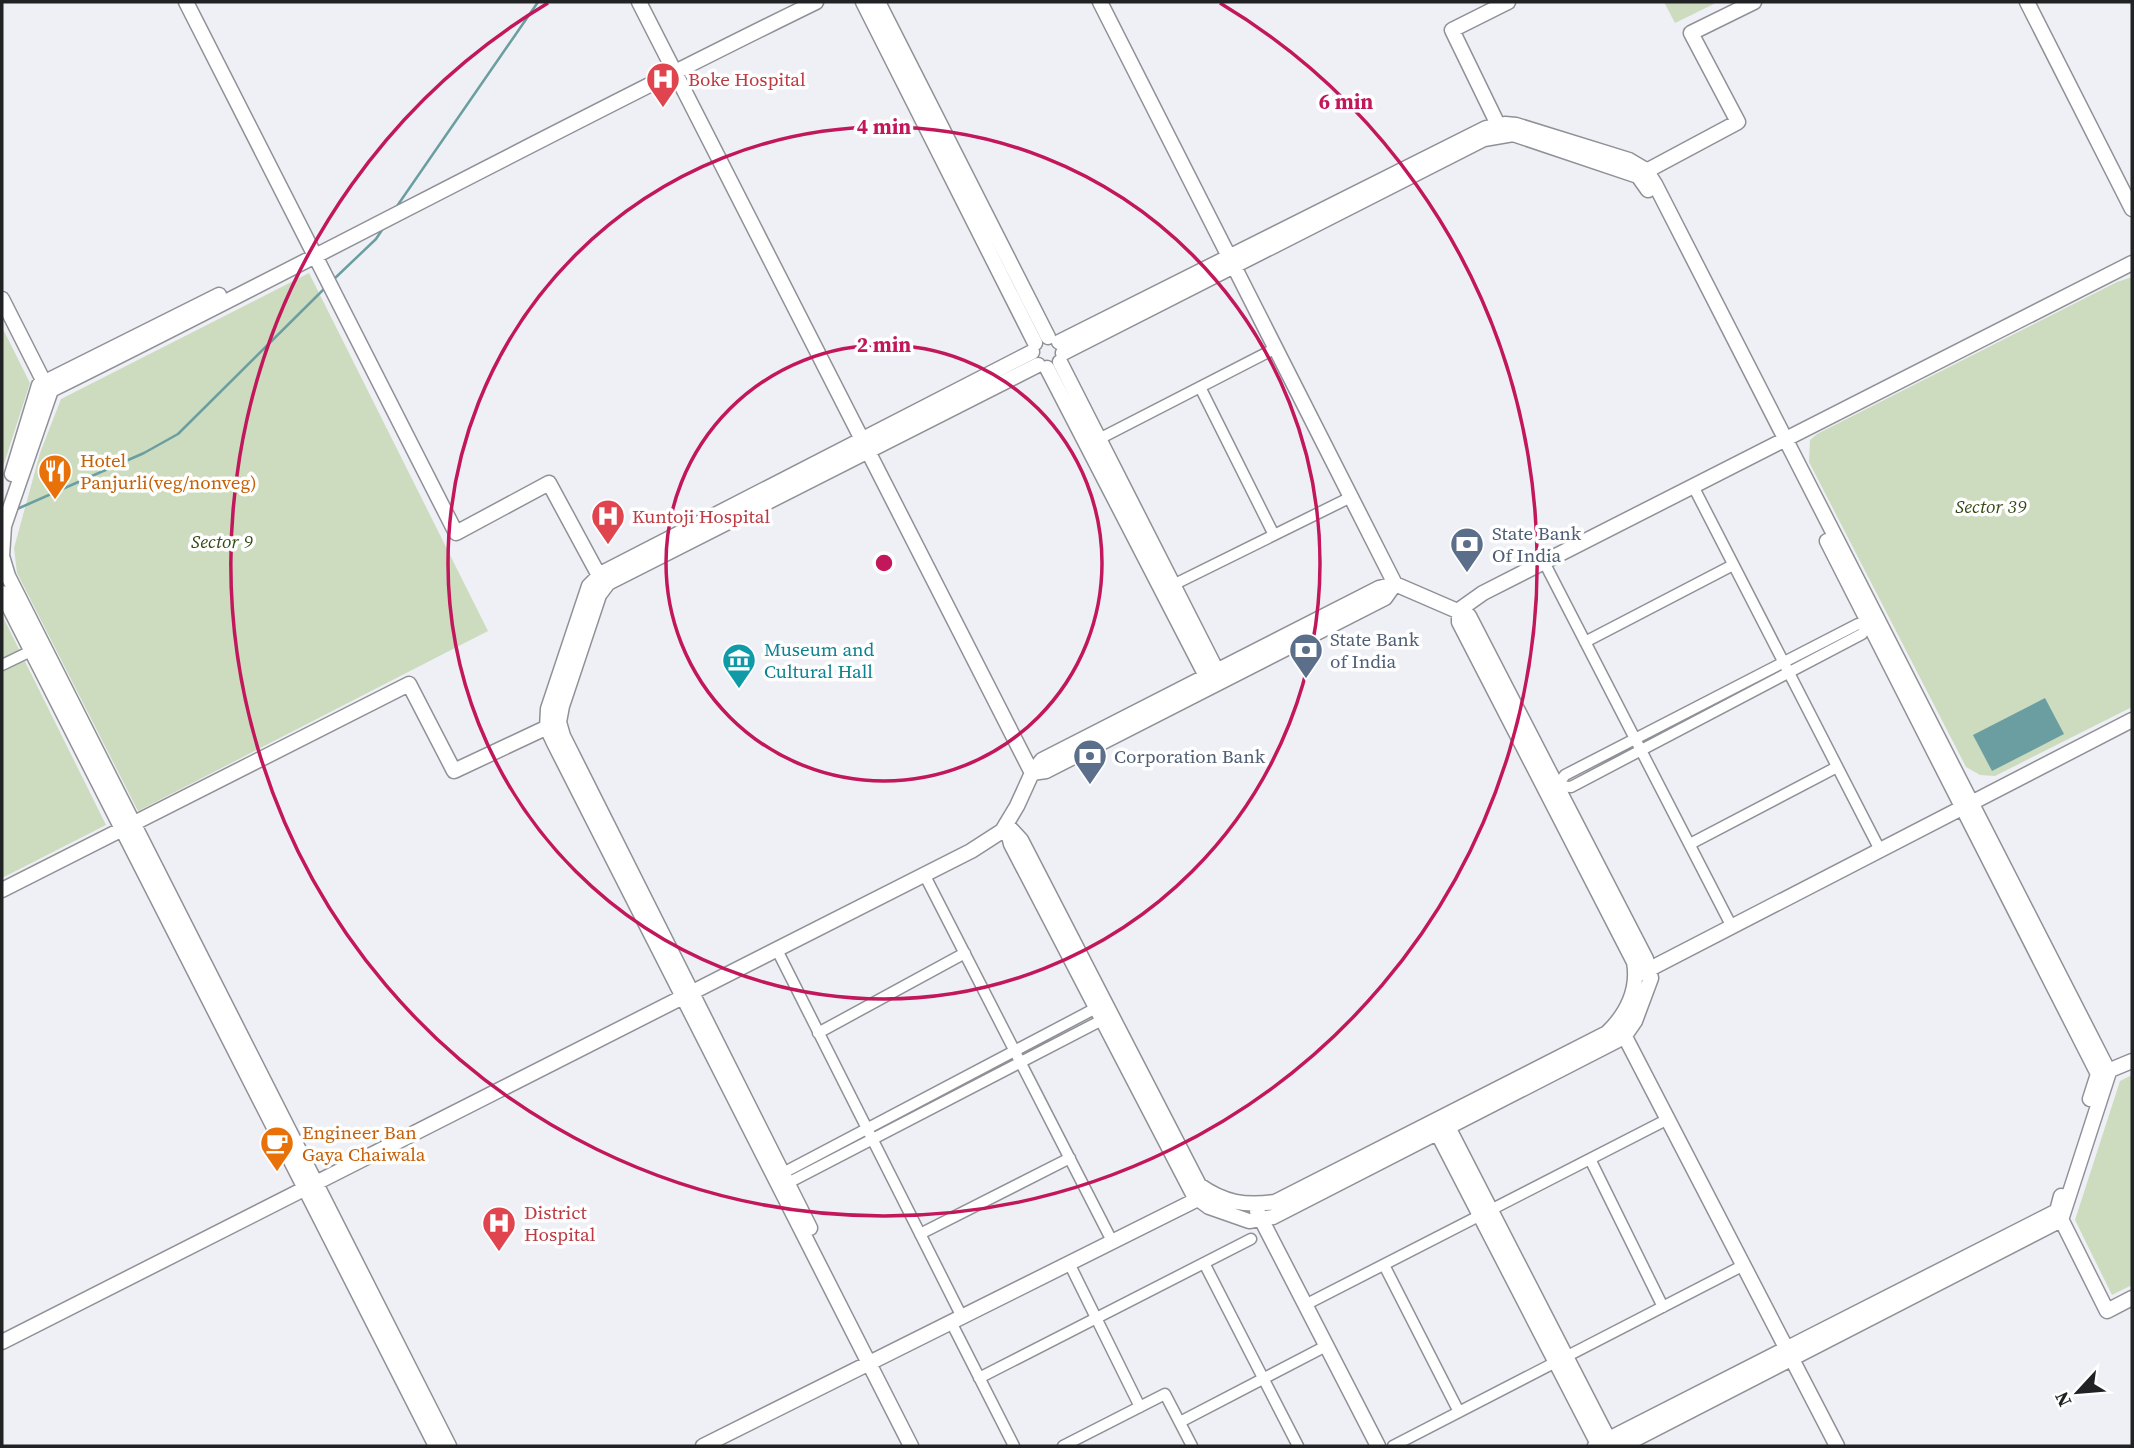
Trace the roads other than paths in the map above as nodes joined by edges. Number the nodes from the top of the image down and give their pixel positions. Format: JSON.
{"nodes":[{"id":1,"x":186,"y":2,"type":"edge"},
{"id":2,"x":639,"y":2,"type":"edge"},
{"id":3,"x":794,"y":2,"type":"edge"},
{"id":4,"x":816,"y":2,"type":"edge"},
{"id":5,"x":863,"y":2,"type":"edge"},
{"id":6,"x":878,"y":2,"type":"edge"},
{"id":7,"x":1100,"y":2,"type":"edge"},
{"id":8,"x":1508,"y":2,"type":"edge"},
{"id":9,"x":1754,"y":2,"type":"edge"},
{"id":10,"x":2027,"y":2,"type":"edge"},
{"id":11,"x":2037,"y":2,"type":"edge"},
{"id":12,"x":673,"y":67,"type":"junction"},
{"id":13,"x":1500,"y":130,"type":"junction"},
{"id":14,"x":1642,"y":173,"type":"junction"},
{"id":15,"x":2132,"y":188,"type":"edge"},
{"id":16,"x":406,"y":205,"type":"junction"},
{"id":17,"x":2132,"y":209,"type":"edge"},
{"id":18,"x":314,"y":253,"type":"junction"},
{"id":19,"x":1232,"y":261,"type":"junction"},
{"id":20,"x":2132,"y":263,"type":"edge"},
{"id":21,"x":2,"y":299,"type":"edge"},
{"id":22,"x":1276,"y":348,"type":"junction"},
{"id":23,"x":1048,"y":353,"type":"junction"},
{"id":24,"x":48,"y":386,"type":"junction"},
{"id":25,"x":1200,"y":387,"type":"junction"},
{"id":26,"x":1099,"y":439,"type":"junction"},
{"id":27,"x":1782,"y":441,"type":"junction"},
{"id":28,"x":866,"y":446,"type":"junction"},
{"id":29,"x":1693,"y":486,"type":"junction"},
{"id":30,"x":1351,"y":497,"type":"junction"},
{"id":31,"x":6,"y":506,"type":"edge"},
{"id":32,"x":1274,"y":535,"type":"junction"},
{"id":33,"x":1544,"y":562,"type":"junction"},
{"id":34,"x":1733,"y":565,"type":"junction"},
{"id":35,"x":602,"y":582,"type":"junction"},
{"id":36,"x":1395,"y":584,"type":"junction"},
{"id":37,"x":1174,"y":585,"type":"junction"},
{"id":38,"x":2,"y":593,"type":"edge"},
{"id":39,"x":1459,"y":610,"type":"junction"},
{"id":40,"x":1870,"y":624,"type":"junction"},
{"id":41,"x":1585,"y":642,"type":"junction"},
{"id":42,"x":31,"y":652,"type":"junction"},
{"id":43,"x":2,"y":665,"type":"edge"},
{"id":44,"x":1786,"y":668,"type":"junction"},
{"id":45,"x":1214,"y":677,"type":"junction"},
{"id":46,"x":2132,"y":720,"type":"edge"},
{"id":47,"x":553,"y":725,"type":"junction"},
{"id":48,"x":1635,"y":739,"type":"junction"},
{"id":49,"x":1641,"y":750,"type":"junction"},
{"id":50,"x":1837,"y":767,"type":"junction"},
{"id":51,"x":1032,"y":773,"type":"junction"},
{"id":52,"x":1557,"y":786,"type":"junction"},
{"id":53,"x":1968,"y":805,"type":"junction"},
{"id":54,"x":1006,"y":824,"type":"junction"},
{"id":55,"x":128,"y":827,"type":"junction"},
{"id":56,"x":1690,"y":845,"type":"junction"},
{"id":57,"x":1880,"y":850,"type":"junction"},
{"id":58,"x":924,"y":874,"type":"junction"},
{"id":59,"x":2,"y":890,"type":"edge"},
{"id":60,"x":1732,"y":927,"type":"junction"},
{"id":61,"x":777,"y":950,"type":"junction"},
{"id":62,"x":965,"y":953,"type":"junction"},
{"id":63,"x":1642,"y":973,"type":"junction"},
{"id":64,"x":687,"y":996,"type":"junction"},
{"id":65,"x":1099,"y":1014,"type":"junction"},
{"id":66,"x":1617,"y":1023,"type":"junction"},
{"id":67,"x":818,"y":1033,"type":"junction"},
{"id":68,"x":1625,"y":1037,"type":"junction"},
{"id":69,"x":1014,"y":1051,"type":"junction"},
{"id":70,"x":2132,"y":1060,"type":"edge"},
{"id":71,"x":1021,"y":1062,"type":"junction"},
{"id":72,"x":2104,"y":1073,"type":"junction"},
{"id":73,"x":1668,"y":1119,"type":"junction"},
{"id":74,"x":1441,"y":1126,"type":"junction"},
{"id":75,"x":870,"y":1134,"type":"junction"},
{"id":76,"x":1070,"y":1158,"type":"junction"},
{"id":77,"x":1590,"y":1159,"type":"junction"},
{"id":78,"x":782,"y":1180,"type":"junction"},
{"id":79,"x":310,"y":1186,"type":"junction"},
{"id":80,"x":1202,"y":1194,"type":"junction"},
{"id":81,"x":1254,"y":1205,"type":"junction"},
{"id":82,"x":1485,"y":1213,"type":"junction"},
{"id":83,"x":2059,"y":1215,"type":"junction"},
{"id":84,"x":1261,"y":1219,"type":"junction"},
{"id":85,"x":920,"y":1234,"type":"junction"},
{"id":86,"x":1251,"y":1239,"type":"dead end"},
{"id":87,"x":1112,"y":1241,"type":"junction"},
{"id":88,"x":1069,"y":1263,"type":"junction"},
{"id":89,"x":1205,"y":1263,"type":"junction"},
{"id":90,"x":1384,"y":1265,"type":"junction"},
{"id":91,"x":1744,"y":1265,"type":"junction"},
{"id":92,"x":2132,"y":1298,"type":"edge"},
{"id":93,"x":1305,"y":1305,"type":"junction"},
{"id":94,"x":1663,"y":1307,"type":"junction"},
{"id":95,"x":1096,"y":1318,"type":"junction"},
{"id":96,"x":957,"y":1320,"type":"junction"},
{"id":97,"x":2,"y":1342,"type":"edge"},
{"id":98,"x":1326,"y":1346,"type":"junction"},
{"id":99,"x":1789,"y":1354,"type":"junction"},
{"id":100,"x":1561,"y":1360,"type":"junction"},
{"id":101,"x":873,"y":1362,"type":"junction"},
{"id":102,"x":979,"y":1377,"type":"junction"},
{"id":103,"x":1264,"y":1378,"type":"junction"},
{"id":104,"x":1140,"y":1407,"type":"junction"},
{"id":105,"x":1459,"y":1412,"type":"junction"},
{"id":106,"x":1180,"y":1422,"type":"junction"},
{"id":107,"x":1602,"y":1445,"type":"edge"},
{"id":108,"x":436,"y":1446,"type":"edge"},
{"id":109,"x":449,"y":1446,"type":"edge"},
{"id":110,"x":703,"y":1446,"type":"edge"},
{"id":111,"x":911,"y":1446,"type":"edge"},
{"id":112,"x":921,"y":1446,"type":"edge"},
{"id":113,"x":1014,"y":1446,"type":"edge"},
{"id":114,"x":1063,"y":1446,"type":"edge"},
{"id":115,"x":1192,"y":1446,"type":"edge"},
{"id":116,"x":1298,"y":1446,"type":"edge"},
{"id":117,"x":1378,"y":1446,"type":"edge"},
{"id":118,"x":1393,"y":1446,"type":"edge"},
{"id":119,"x":1622,"y":1446,"type":"edge"},
{"id":120,"x":1837,"y":1446,"type":"edge"}],
"edges":[{"from":1,"to":18,"type":"street"},
{"from":2,"to":12,"type":"street"},
{"from":3,"to":12,"type":"street"},
{"from":4,"to":12,"type":"street"},
{"from":5,"to":23,"type":"street"},
{"from":6,"to":23,"type":"street"},
{"from":7,"to":19,"type":"street"},
{"from":8,"to":13,"type":"street"},
{"from":9,"to":14,"type":"street"},
{"from":10,"to":17,"type":"street"},
{"from":11,"to":15,"type":"street"},
{"from":12,"to":16,"type":"street"},
{"from":12,"to":28,"type":"street"},
{"from":13,"to":14,"type":"street"},
{"from":13,"to":19,"type":"street"},
{"from":14,"to":27,"type":"street"},
{"from":16,"to":18,"type":"street"},
{"from":16,"to":18,"type":"street"},
{"from":18,"to":24,"type":"street"},
{"from":18,"to":35,"type":"street"},
{"from":19,"to":22,"type":"street"},
{"from":19,"to":23,"type":"street"},
{"from":20,"to":27,"type":"street"},
{"from":21,"to":24,"type":"street"},
{"from":22,"to":25,"type":"street"},
{"from":22,"to":30,"type":"street"},
{"from":23,"to":26,"type":"street"},
{"from":23,"to":28,"type":"street"},
{"from":23,"to":45,"type":"street"},
{"from":24,"to":31,"type":"street"},
{"from":25,"to":26,"type":"street"},
{"from":25,"to":32,"type":"street"},
{"from":26,"to":37,"type":"street"},
{"from":27,"to":29,"type":"street"},
{"from":27,"to":40,"type":"street"},
{"from":27,"to":53,"type":"street"},
{"from":28,"to":35,"type":"street"},
{"from":28,"to":51,"type":"street"},
{"from":29,"to":33,"type":"street"},
{"from":29,"to":34,"type":"street"},
{"from":30,"to":32,"type":"street"},
{"from":30,"to":36,"type":"street"},
{"from":31,"to":55,"type":"street"},
{"from":32,"to":37,"type":"street"},
{"from":33,"to":39,"type":"street"},
{"from":33,"to":41,"type":"street"},
{"from":34,"to":41,"type":"street"},
{"from":34,"to":44,"type":"street"},
{"from":35,"to":47,"type":"street"},
{"from":36,"to":39,"type":"street"},
{"from":36,"to":45,"type":"street"},
{"from":37,"to":45,"type":"street"},
{"from":38,"to":42,"type":"street"},
{"from":39,"to":52,"type":"street"},
{"from":39,"to":63,"type":"street"},
{"from":40,"to":44,"type":"street"},
{"from":40,"to":53,"type":"street"},
{"from":41,"to":48,"type":"street"},
{"from":42,"to":43,"type":"street"},
{"from":42,"to":55,"type":"street"},
{"from":44,"to":48,"type":"street"},
{"from":44,"to":49,"type":"street"},
{"from":44,"to":50,"type":"street"},
{"from":45,"to":51,"type":"street"},
{"from":46,"to":53,"type":"street"},
{"from":47,"to":55,"type":"street"},
{"from":47,"to":64,"type":"street"},
{"from":48,"to":49,"type":"street"},
{"from":48,"to":52,"type":"street"},
{"from":49,"to":52,"type":"street"},
{"from":49,"to":56,"type":"street"},
{"from":50,"to":56,"type":"street"},
{"from":50,"to":57,"type":"street"},
{"from":51,"to":54,"type":"street"},
{"from":52,"to":63,"type":"street"},
{"from":53,"to":57,"type":"street"},
{"from":53,"to":72,"type":"street"},
{"from":54,"to":58,"type":"street"},
{"from":54,"to":65,"type":"street"},
{"from":54,"to":80,"type":"street"},
{"from":55,"to":59,"type":"street"},
{"from":55,"to":79,"type":"street"},
{"from":56,"to":60,"type":"street"},
{"from":57,"to":60,"type":"street"},
{"from":58,"to":61,"type":"street"},
{"from":58,"to":62,"type":"street"},
{"from":60,"to":63,"type":"street"},
{"from":61,"to":64,"type":"street"},
{"from":61,"to":67,"type":"street"},
{"from":62,"to":67,"type":"street"},
{"from":62,"to":69,"type":"street"},
{"from":63,"to":66,"type":"street"},
{"from":63,"to":68,"type":"street"},
{"from":64,"to":78,"type":"street"},
{"from":64,"to":79,"type":"street"},
{"from":65,"to":69,"type":"street"},
{"from":65,"to":71,"type":"street"},
{"from":65,"to":80,"type":"street"},
{"from":66,"to":68,"type":"street"},
{"from":66,"to":74,"type":"street"},
{"from":67,"to":75,"type":"street"},
{"from":68,"to":73,"type":"street"},
{"from":68,"to":74,"type":"street"},
{"from":69,"to":71,"type":"street"},
{"from":69,"to":75,"type":"street"},
{"from":70,"to":72,"type":"street"},
{"from":71,"to":75,"type":"street"},
{"from":71,"to":76,"type":"street"},
{"from":72,"to":83,"type":"street"},
{"from":73,"to":77,"type":"street"},
{"from":73,"to":91,"type":"street"},
{"from":74,"to":81,"type":"street"},
{"from":74,"to":82,"type":"street"},
{"from":74,"to":84,"type":"street"},
{"from":75,"to":78,"type":"street"},
{"from":75,"to":85,"type":"street"},
{"from":76,"to":85,"type":"street"},
{"from":76,"to":87,"type":"street"},
{"from":77,"to":82,"type":"street"},
{"from":77,"to":94,"type":"street"},
{"from":78,"to":101,"type":"street"},
{"from":79,"to":97,"type":"street"},
{"from":79,"to":108,"type":"street"},
{"from":79,"to":109,"type":"street"},
{"from":80,"to":81,"type":"street"},
{"from":80,"to":84,"type":"street"},
{"from":80,"to":87,"type":"street"},
{"from":81,"to":84,"type":"street"},
{"from":82,"to":90,"type":"street"},
{"from":82,"to":100,"type":"street"},
{"from":83,"to":92,"type":"street"},
{"from":83,"to":99,"type":"street"},
{"from":84,"to":93,"type":"street"},
{"from":85,"to":96,"type":"street"},
{"from":86,"to":89,"type":"street"},
{"from":87,"to":88,"type":"street"},
{"from":88,"to":95,"type":"street"},
{"from":88,"to":96,"type":"street"},
{"from":89,"to":95,"type":"street"},
{"from":89,"to":103,"type":"street"},
{"from":90,"to":93,"type":"street"},
{"from":90,"to":105,"type":"street"},
{"from":91,"to":94,"type":"street"},
{"from":91,"to":99,"type":"street"},
{"from":93,"to":98,"type":"street"},
{"from":94,"to":100,"type":"street"},
{"from":95,"to":102,"type":"street"},
{"from":95,"to":104,"type":"street"},
{"from":96,"to":101,"type":"street"},
{"from":96,"to":102,"type":"street"},
{"from":98,"to":103,"type":"street"},
{"from":98,"to":117,"type":"street"},
{"from":99,"to":107,"type":"street"},
{"from":99,"to":119,"type":"street"},
{"from":99,"to":120,"type":"street"},
{"from":100,"to":105,"type":"street"},
{"from":100,"to":107,"type":"street"},
{"from":101,"to":110,"type":"street"},
{"from":101,"to":111,"type":"street"},
{"from":101,"to":112,"type":"street"},
{"from":102,"to":113,"type":"street"},
{"from":103,"to":106,"type":"street"},
{"from":103,"to":116,"type":"street"},
{"from":104,"to":106,"type":"street"},
{"from":104,"to":114,"type":"street"},
{"from":105,"to":118,"type":"street"},
{"from":106,"to":115,"type":"street"}]}
